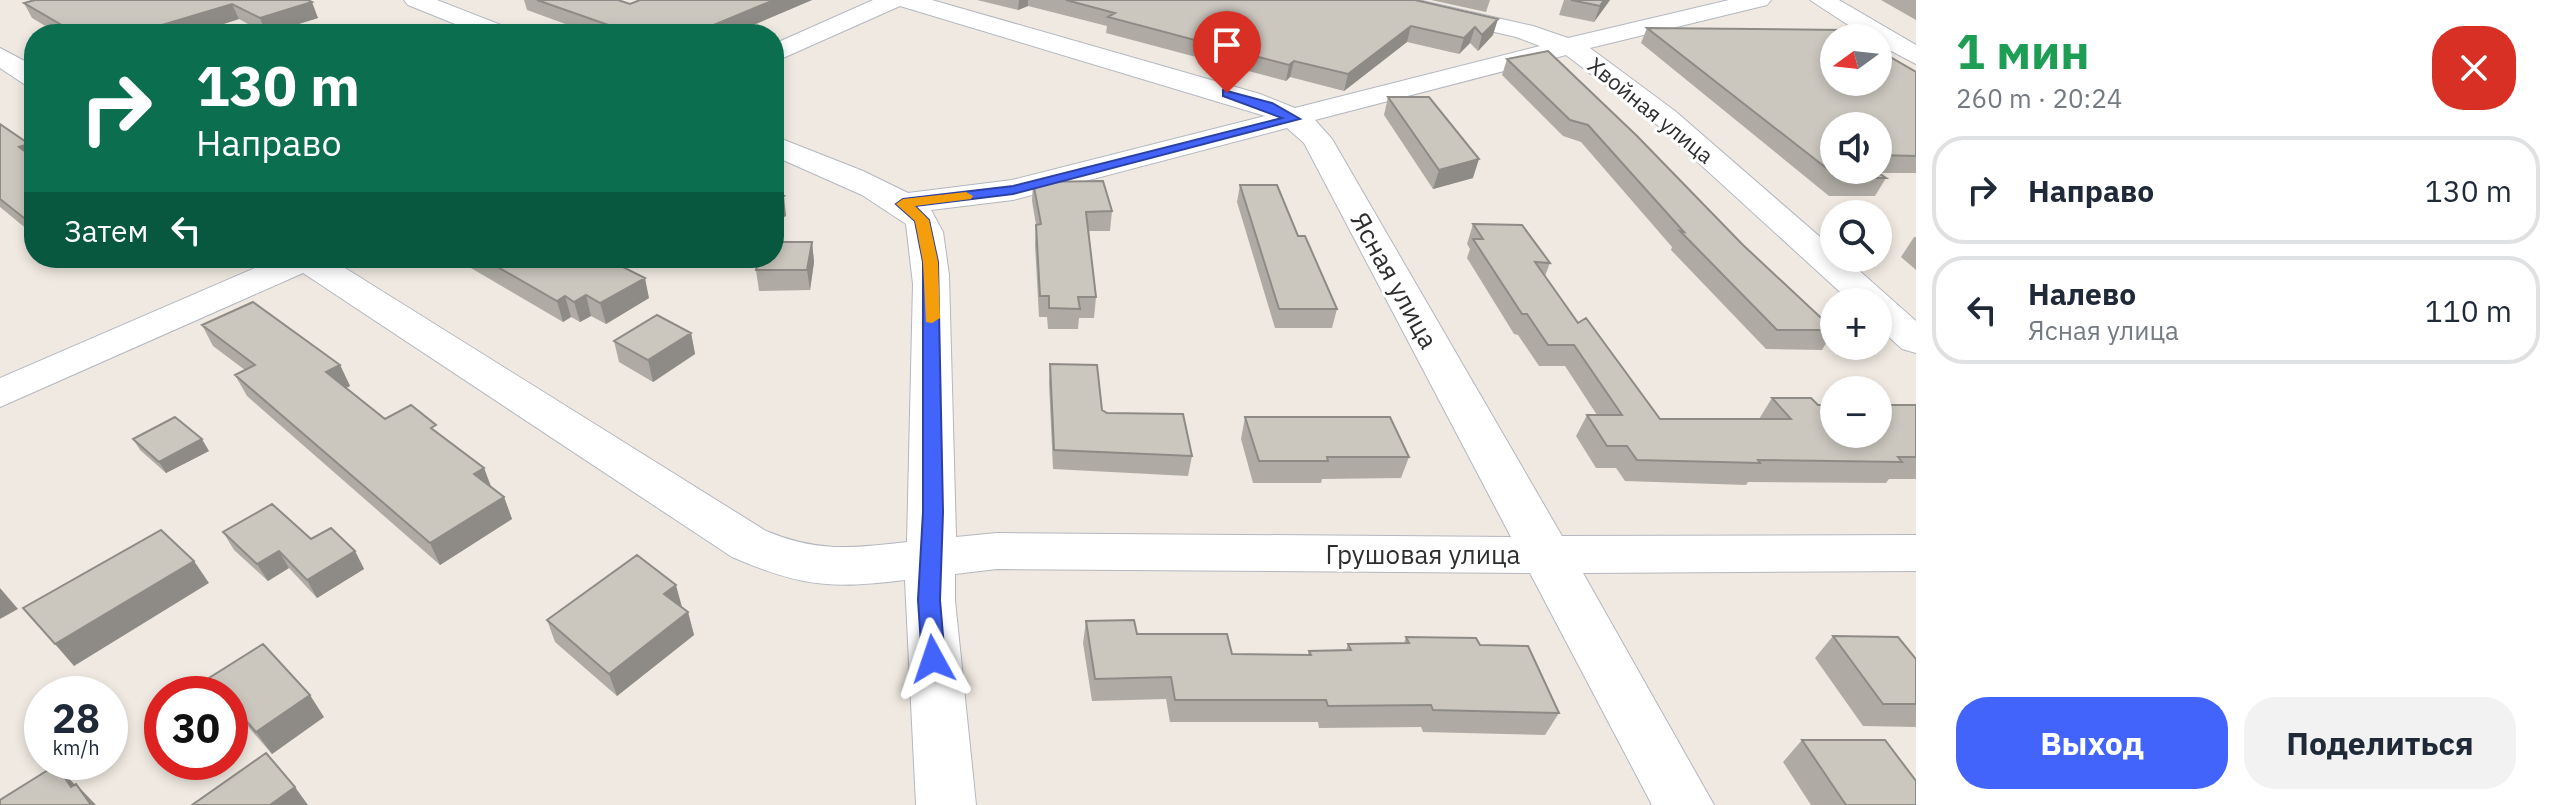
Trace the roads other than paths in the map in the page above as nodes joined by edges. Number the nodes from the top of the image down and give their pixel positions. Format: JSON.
{"nodes":[{"id":1,"x":416,"y":0,"type":"edge"},
{"id":2,"x":893,"y":0,"type":"edge"},
{"id":3,"x":906,"y":0,"type":"edge"},
{"id":4,"x":1386,"y":0,"type":"edge"},
{"id":5,"x":1759,"y":0,"type":"edge"},
{"id":6,"x":1822,"y":0,"type":"edge"},
{"id":7,"x":477,"y":24,"type":"edge"},
{"id":8,"x":1568,"y":46,"type":"junction"},
{"id":9,"x":784,"y":49,"type":"edge"},
{"id":10,"x":0,"y":56,"type":"edge"},
{"id":11,"x":1916,"y":56,"type":"edge"},
{"id":12,"x":24,"y":72,"type":"edge"},
{"id":13,"x":1294,"y":119,"type":"junction"},
{"id":14,"x":784,"y":150,"type":"edge"},
{"id":15,"x":903,"y":204,"type":"junction"},
{"id":16,"x":284,"y":268,"type":"edge"},
{"id":17,"x":321,"y":268,"type":"edge"},
{"id":18,"x":1857,"y":288,"type":"edge"},
{"id":19,"x":1892,"y":320,"type":"edge"},
{"id":20,"x":1916,"y":341,"type":"edge"},
{"id":21,"x":0,"y":394,"type":"edge"},
{"id":22,"x":1916,"y":553,"type":"edge"},
{"id":23,"x":1546,"y":555,"type":"junction"},
{"id":24,"x":931,"y":557,"type":"junction"},
{"id":25,"x":946,"y":805,"type":"edge"},
{"id":26,"x":1684,"y":805,"type":"edge"}],
"edges":[{"from":1,"to":7,"type":"street"},
{"from":2,"to":9,"type":"street"},
{"from":3,"to":13,"type":"street","name":"Ясная улица"},
{"from":4,"to":8,"type":"street","name":"Хвойная улица"},
{"from":5,"to":8,"type":"street"},
{"from":6,"to":11,"type":"street"},
{"from":8,"to":13,"type":"street"},
{"from":8,"to":18,"type":"street","name":"Хвойная улица"},
{"from":10,"to":12,"type":"street"},
{"from":13,"to":15,"type":"street"},
{"from":13,"to":23,"type":"street","name":"Ясная улица"},
{"from":14,"to":15,"type":"street"},
{"from":15,"to":24,"type":"street"},
{"from":16,"to":21,"type":"street"},
{"from":17,"to":24,"type":"street","name":"Грушовая улица"},
{"from":19,"to":20,"type":"street"},
{"from":22,"to":23,"type":"street","name":"Грушовая улица"},
{"from":23,"to":24,"type":"street","name":"Грушовая улица"},
{"from":23,"to":26,"type":"street","name":"Ясная улица"},
{"from":24,"to":25,"type":"street"}]}
